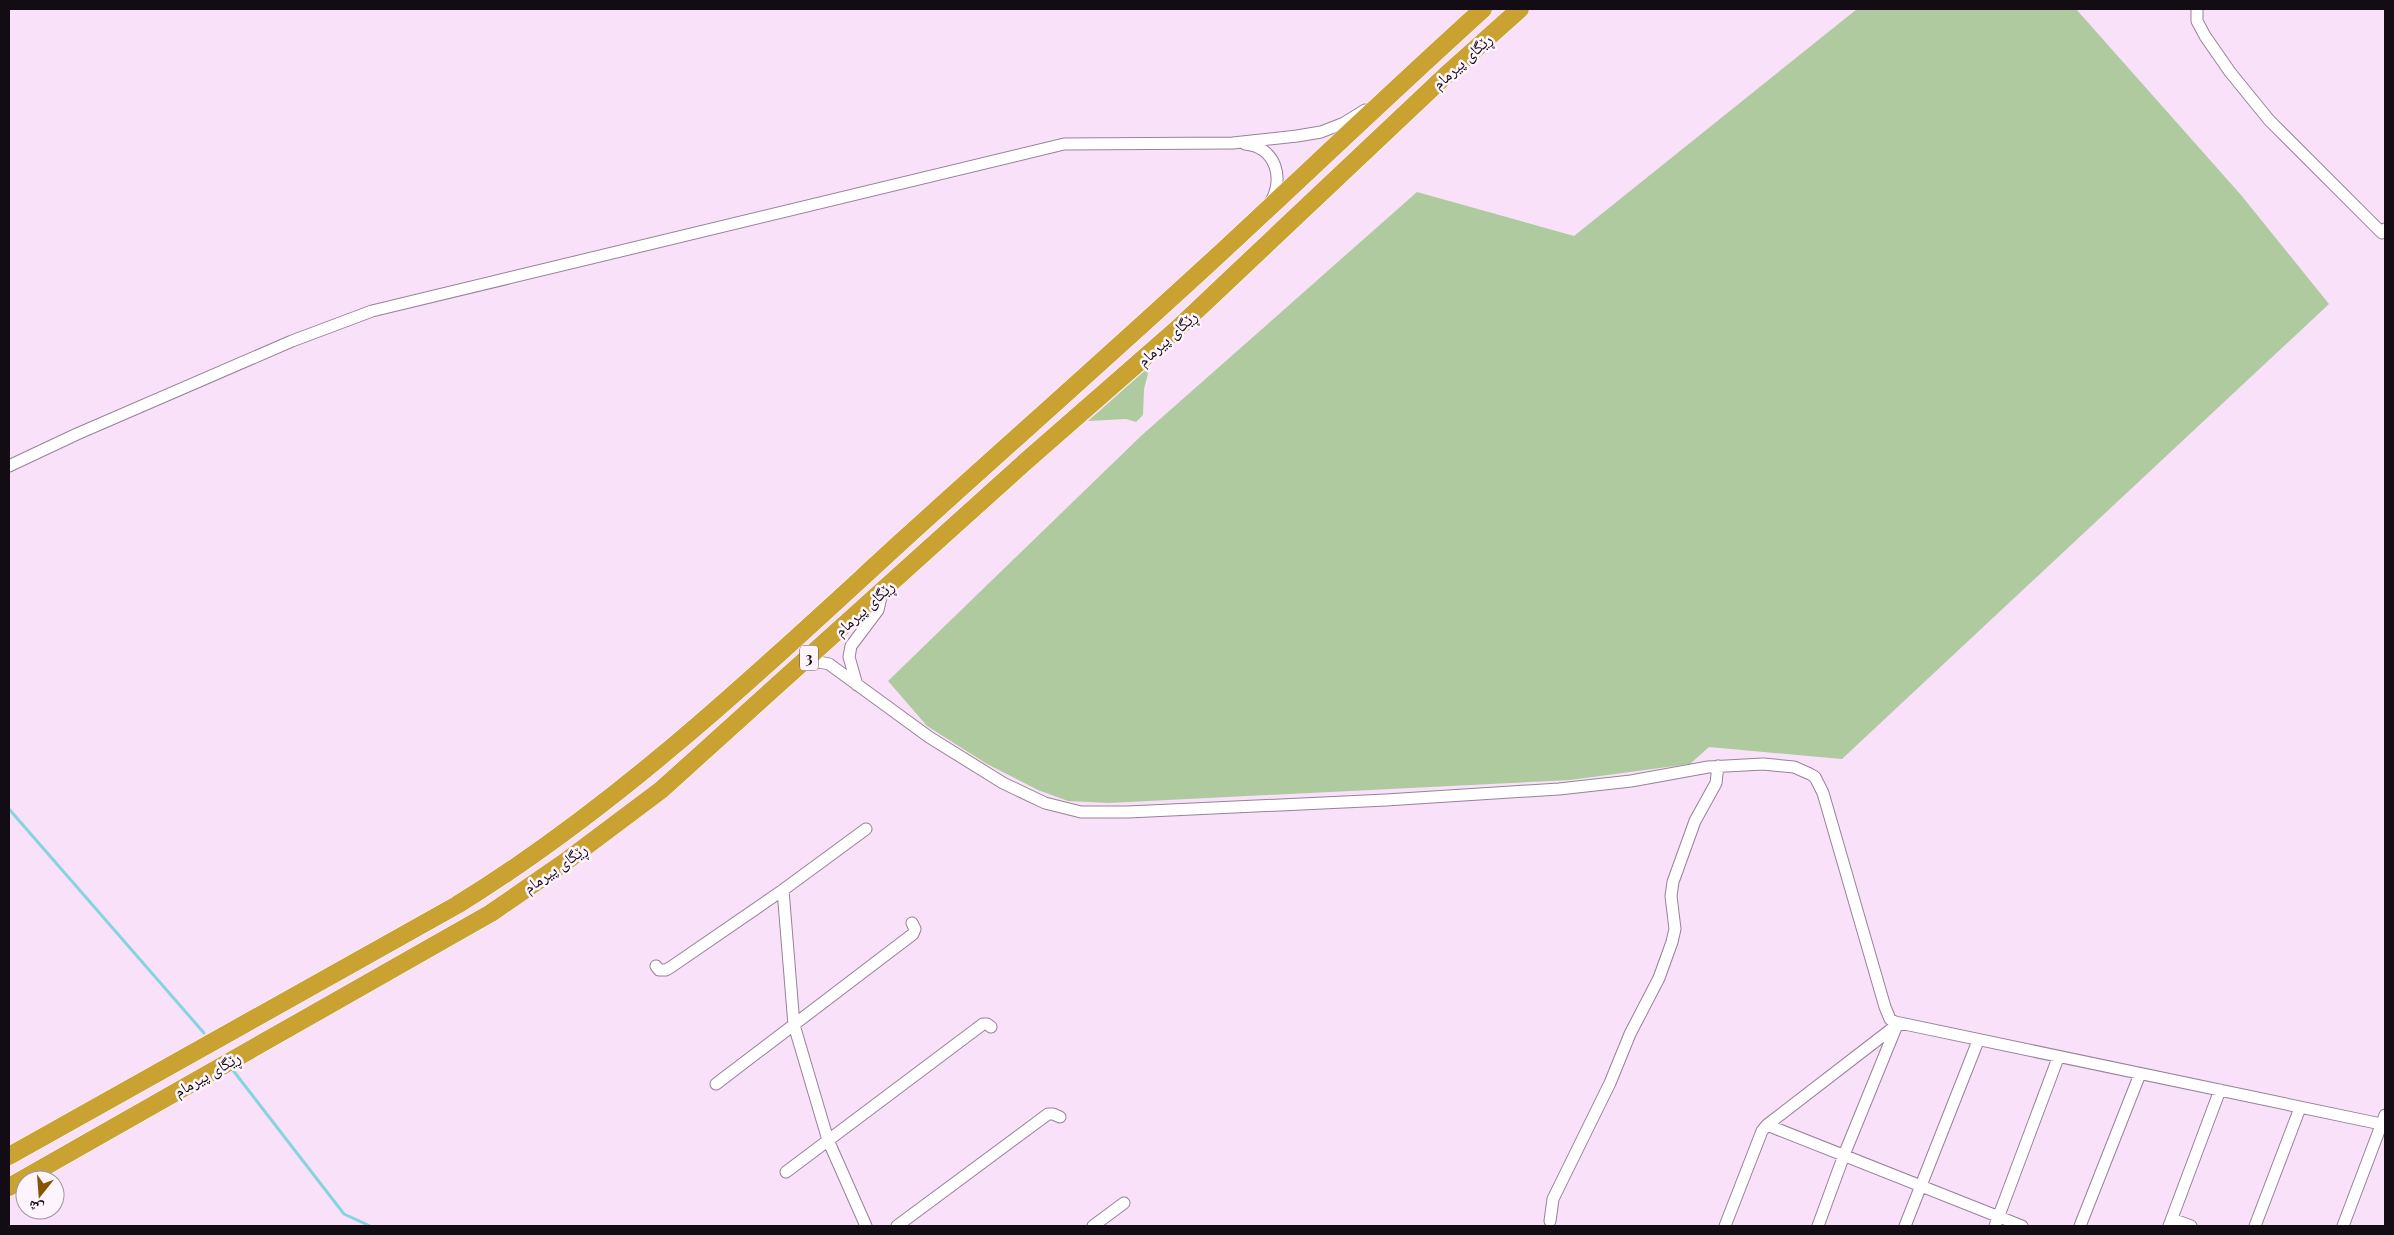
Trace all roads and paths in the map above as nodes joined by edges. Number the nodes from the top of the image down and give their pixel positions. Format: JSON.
{"nodes":[{"id":1,"x":1484,"y":9,"type":"edge"},
{"id":2,"x":1520,"y":9,"type":"edge"},
{"id":3,"x":2197,"y":9,"type":"edge"},
{"id":4,"x":1382,"y":100,"type":"junction"},
{"id":5,"x":1234,"y":143,"type":"junction"},
{"id":6,"x":1263,"y":213,"type":"junction"},
{"id":7,"x":2385,"y":229,"type":"edge"},
{"id":8,"x":1108,"y":355,"type":"junction"},
{"id":9,"x":1132,"y":369,"type":"junction"},
{"id":10,"x":9,"y":466,"type":"edge"},
{"id":11,"x":882,"y":593,"type":"junction"},
{"id":12,"x":801,"y":664,"type":"junction"},
{"id":13,"x":857,"y":685,"type":"junction"},
{"id":14,"x":1718,"y":766,"type":"junction"},
{"id":15,"x":866,"y":829,"type":"dead end"},
{"id":16,"x":783,"y":890,"type":"junction"},
{"id":17,"x":912,"y":924,"type":"dead end"},
{"id":18,"x":656,"y":966,"type":"dead end"},
{"id":19,"x":1898,"y":1024,"type":"junction"},
{"id":20,"x":794,"y":1025,"type":"junction"},
{"id":21,"x":991,"y":1027,"type":"dead end"},
{"id":22,"x":1978,"y":1041,"type":"junction"},
{"id":23,"x":2058,"y":1058,"type":"junction"},
{"id":24,"x":2140,"y":1074,"type":"junction"},
{"id":25,"x":716,"y":1084,"type":"dead end"},
{"id":26,"x":2220,"y":1090,"type":"junction"},
{"id":27,"x":2300,"y":1108,"type":"junction"},
{"id":28,"x":1060,"y":1117,"type":"dead end"},
{"id":29,"x":2383,"y":1120,"type":"edge"},
{"id":30,"x":1767,"y":1125,"type":"junction"},
{"id":31,"x":828,"y":1140,"type":"junction"},
{"id":32,"x":1844,"y":1155,"type":"junction"},
{"id":33,"x":9,"y":1156,"type":"edge"},
{"id":34,"x":786,"y":1172,"type":"dead end"},
{"id":35,"x":1921,"y":1185,"type":"junction"},
{"id":36,"x":9,"y":1188,"type":"edge"},
{"id":37,"x":1124,"y":1203,"type":"dead end"},
{"id":38,"x":1550,"y":1221,"type":"dead end"},
{"id":39,"x":1997,"y":1222,"type":"edge"},
{"id":40,"x":2170,"y":1222,"type":"edge"},
{"id":41,"x":866,"y":1226,"type":"edge"},
{"id":42,"x":897,"y":1226,"type":"edge"},
{"id":43,"x":1093,"y":1226,"type":"edge"},
{"id":44,"x":1725,"y":1226,"type":"edge"},
{"id":45,"x":1818,"y":1226,"type":"edge"},
{"id":46,"x":1905,"y":1226,"type":"edge"},
{"id":47,"x":2022,"y":1226,"type":"edge"},
{"id":48,"x":2080,"y":1226,"type":"edge"},
{"id":49,"x":2191,"y":1226,"type":"edge"},
{"id":50,"x":2255,"y":1226,"type":"edge"},
{"id":51,"x":2343,"y":1226,"type":"edge"}],
"edges":[{"from":1,"to":4,"type":"highway","name":"ڕێگای پیرمام","number":"3"},
{"from":2,"to":9,"type":"highway","name":"ڕێگای پیرمام","number":"3"},
{"from":3,"to":7,"type":"street"},
{"from":4,"to":5,"type":"street"},
{"from":4,"to":6,"type":"highway","name":"ڕێگای پیرمام","number":"3"},
{"from":5,"to":6,"type":"street"},
{"from":5,"to":10,"type":"street"},
{"from":6,"to":8,"type":"highway","name":"ڕێگای پیرمام","number":"3"},
{"from":8,"to":9,"type":"highway"},
{"from":8,"to":33,"type":"highway","name":"ڕێگای پیرمام","number":"3"},
{"from":9,"to":11,"type":"highway","name":"ڕێگای پیرمام","number":"3"},
{"from":11,"to":12,"type":"highway","name":"ڕێگای پیرمام","number":"3"},
{"from":11,"to":13,"type":"street"},
{"from":12,"to":13,"type":"street"},
{"from":12,"to":36,"type":"highway","name":"ڕێگای پیرمام","number":"3"},
{"from":13,"to":14,"type":"street"},
{"from":14,"to":19,"type":"street"},
{"from":14,"to":38,"type":"street"},
{"from":15,"to":16,"type":"street"},
{"from":16,"to":18,"type":"street"},
{"from":16,"to":20,"type":"street"},
{"from":17,"to":20,"type":"street"},
{"from":19,"to":22,"type":"street"},
{"from":19,"to":30,"type":"street"},
{"from":19,"to":32,"type":"street"},
{"from":20,"to":25,"type":"street"},
{"from":20,"to":31,"type":"street"},
{"from":21,"to":31,"type":"street"},
{"from":22,"to":23,"type":"street"},
{"from":22,"to":35,"type":"street"},
{"from":23,"to":24,"type":"street"},
{"from":23,"to":39,"type":"street"},
{"from":24,"to":26,"type":"street"},
{"from":24,"to":48,"type":"street"},
{"from":26,"to":27,"type":"street"},
{"from":26,"to":40,"type":"street"},
{"from":27,"to":29,"type":"street"},
{"from":27,"to":50,"type":"street"},
{"from":28,"to":42,"type":"street"},
{"from":29,"to":51,"type":"street"},
{"from":30,"to":32,"type":"street"},
{"from":30,"to":44,"type":"street"},
{"from":31,"to":34,"type":"street"},
{"from":31,"to":41,"type":"street"},
{"from":32,"to":35,"type":"street"},
{"from":32,"to":45,"type":"street"},
{"from":35,"to":39,"type":"street"},
{"from":35,"to":46,"type":"street"},
{"from":37,"to":43,"type":"street"},
{"from":39,"to":47,"type":"street"},
{"from":40,"to":49,"type":"street"}]}
